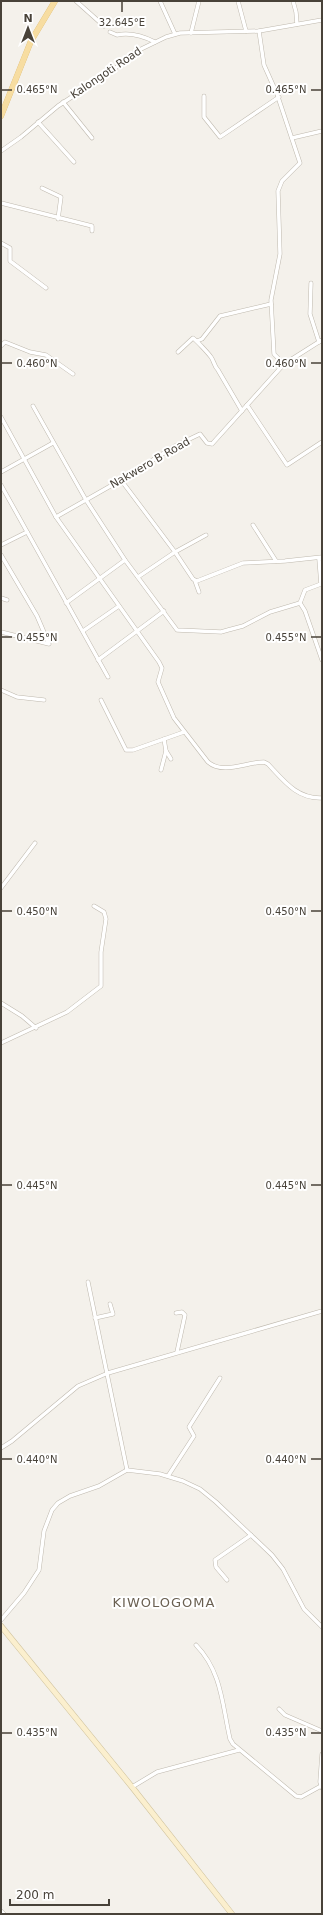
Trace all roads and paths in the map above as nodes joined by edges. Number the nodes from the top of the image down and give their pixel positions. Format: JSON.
{"nodes":[{"id":1,"x":76,"y":1,"type":"edge"},
{"id":2,"x":160,"y":1,"type":"edge"},
{"id":3,"x":199,"y":1,"type":"edge"},
{"id":4,"x":238,"y":1,"type":"edge"},
{"id":5,"x":293,"y":1,"type":"edge"},
{"id":6,"x":53,"y":2,"type":"edge"},
{"id":7,"x":322,"y":21,"type":"edge"},
{"id":8,"x":297,"y":24,"type":"junction"},
{"id":9,"x":104,"y":26,"type":"dead end"},
{"id":10,"x":246,"y":31,"type":"junction"},
{"id":11,"x":260,"y":31,"type":"junction"},
{"id":12,"x":110,"y":32,"type":"dead end"},
{"id":13,"x":191,"y":33,"type":"junction"},
{"id":14,"x":175,"y":34,"type":"junction"},
{"id":15,"x":155,"y":42,"type":"junction"},
{"id":16,"x":204,"y":96,"type":"dead end"},
{"id":17,"x":279,"y":97,"type":"junction"},
{"id":18,"x":63,"y":102,"type":"junction"},
{"id":19,"x":1,"y":116,"type":"edge"},
{"id":20,"x":38,"y":122,"type":"junction"},
{"id":21,"x":322,"y":131,"type":"edge"},
{"id":22,"x":92,"y":138,"type":"dead end"},
{"id":23,"x":292,"y":138,"type":"junction"},
{"id":24,"x":1,"y":151,"type":"edge"},
{"id":25,"x":74,"y":162,"type":"dead end"},
{"id":26,"x":42,"y":188,"type":"dead end"},
{"id":27,"x":1,"y":203,"type":"edge"},
{"id":28,"x":58,"y":219,"type":"junction"},
{"id":29,"x":92,"y":231,"type":"dead end"},
{"id":30,"x":1,"y":243,"type":"edge"},
{"id":31,"x":311,"y":282,"type":"dead end"},
{"id":32,"x":46,"y":288,"type":"dead end"},
{"id":33,"x":271,"y":304,"type":"junction"},
{"id":34,"x":197,"y":341,"type":"junction"},
{"id":35,"x":320,"y":341,"type":"edge"},
{"id":36,"x":1,"y":346,"type":"edge"},
{"id":37,"x":178,"y":352,"type":"dead end"},
{"id":38,"x":284,"y":364,"type":"junction"},
{"id":39,"x":73,"y":374,"type":"dead end"},
{"id":40,"x":247,"y":405,"type":"junction"},
{"id":41,"x":33,"y":406,"type":"dead end"},
{"id":42,"x":242,"y":411,"type":"junction"},
{"id":43,"x":1,"y":416,"type":"edge"},
{"id":44,"x":322,"y":442,"type":"edge"},
{"id":45,"x":54,"y":443,"type":"junction"},
{"id":46,"x":25,"y":459,"type":"junction"},
{"id":47,"x":1,"y":472,"type":"edge"},
{"id":48,"x":122,"y":480,"type":"junction"},
{"id":49,"x":1,"y":485,"type":"edge"},
{"id":50,"x":86,"y":500,"type":"junction"},
{"id":51,"x":56,"y":517,"type":"junction"},
{"id":52,"x":253,"y":525,"type":"dead end"},
{"id":53,"x":27,"y":532,"type":"junction"},
{"id":54,"x":206,"y":535,"type":"dead end"},
{"id":55,"x":1,"y":545,"type":"edge"},
{"id":56,"x":174,"y":552,"type":"junction"},
{"id":57,"x":1,"y":555,"type":"edge"},
{"id":58,"x":322,"y":558,"type":"edge"},
{"id":59,"x":125,"y":560,"type":"junction"},
{"id":60,"x":276,"y":561,"type":"junction"},
{"id":61,"x":138,"y":576,"type":"junction"},
{"id":62,"x":99,"y":579,"type":"junction"},
{"id":63,"x":195,"y":581,"type":"junction"},
{"id":64,"x":199,"y":592,"type":"dead end"},
{"id":65,"x":1,"y":598,"type":"edge"},
{"id":66,"x":7,"y":600,"type":"dead end"},
{"id":67,"x":66,"y":603,"type":"junction"},
{"id":68,"x":300,"y":603,"type":"junction"},
{"id":69,"x":119,"y":606,"type":"junction"},
{"id":70,"x":164,"y":611,"type":"junction"},
{"id":71,"x":83,"y":631,"type":"junction"},
{"id":72,"x":1,"y":632,"type":"edge"},
{"id":73,"x":137,"y":632,"type":"junction"},
{"id":74,"x":98,"y":660,"type":"junction"},
{"id":75,"x":322,"y":660,"type":"edge"},
{"id":76,"x":108,"y":677,"type":"dead end"},
{"id":77,"x":1,"y":690,"type":"edge"},
{"id":78,"x":44,"y":700,"type":"dead end"},
{"id":79,"x":101,"y":700,"type":"dead end"},
{"id":80,"x":184,"y":732,"type":"junction"},
{"id":81,"x":164,"y":739,"type":"junction"},
{"id":82,"x":166,"y":751,"type":"junction"},
{"id":83,"x":171,"y":760,"type":"dead end"},
{"id":84,"x":161,"y":770,"type":"dead end"},
{"id":85,"x":322,"y":798,"type":"edge"},
{"id":86,"x":35,"y":843,"type":"dead end"},
{"id":87,"x":1,"y":888,"type":"edge"},
{"id":88,"x":94,"y":906,"type":"dead end"},
{"id":89,"x":1,"y":1003,"type":"edge"},
{"id":90,"x":36,"y":1028,"type":"junction"},
{"id":91,"x":1,"y":1043,"type":"edge"},
{"id":92,"x":88,"y":1282,"type":"dead end"},
{"id":93,"x":110,"y":1304,"type":"dead end"},
{"id":94,"x":322,"y":1311,"type":"edge"},
{"id":95,"x":176,"y":1313,"type":"dead end"},
{"id":96,"x":95,"y":1318,"type":"junction"},
{"id":97,"x":177,"y":1352,"type":"junction"},
{"id":98,"x":108,"y":1373,"type":"junction"},
{"id":99,"x":220,"y":1378,"type":"dead end"},
{"id":100,"x":1,"y":1448,"type":"edge"},
{"id":101,"x":127,"y":1470,"type":"junction"},
{"id":102,"x":168,"y":1476,"type":"junction"},
{"id":103,"x":251,"y":1535,"type":"junction"},
{"id":104,"x":228,"y":1580,"type":"dead end"},
{"id":105,"x":1,"y":1620,"type":"edge"},
{"id":106,"x":1,"y":1626,"type":"edge"},
{"id":107,"x":322,"y":1627,"type":"edge"},
{"id":108,"x":196,"y":1645,"type":"dead end"},
{"id":109,"x":278,"y":1709,"type":"dead end"},
{"id":110,"x":322,"y":1731,"type":"edge"},
{"id":111,"x":239,"y":1750,"type":"junction"},
{"id":112,"x":322,"y":1754,"type":"edge"},
{"id":113,"x":132,"y":1787,"type":"junction"},
{"id":114,"x":321,"y":1787,"type":"edge"},
{"id":115,"x":1,"y":1911,"type":"edge"},
{"id":116,"x":4,"y":1914,"type":"edge"},
{"id":117,"x":232,"y":1914,"type":"edge"}],
"edges":[{"from":1,"to":9,"type":"street"},
{"from":2,"to":14,"type":"street"},
{"from":3,"to":13,"type":"street"},
{"from":4,"to":10,"type":"street"},
{"from":5,"to":8,"type":"street"},
{"from":6,"to":19,"type":"main road"},
{"from":7,"to":8,"type":"street","name":"Kalongoti Road"},
{"from":8,"to":11,"type":"street","name":"Kalongoti Road"},
{"from":10,"to":11,"type":"street","name":"Kalongoti Road"},
{"from":10,"to":13,"type":"street","name":"Kalongoti Road"},
{"from":11,"to":17,"type":"street"},
{"from":12,"to":15,"type":"street"},
{"from":13,"to":14,"type":"street","name":"Kalongoti Road"},
{"from":14,"to":15,"type":"street","name":"Kalongoti Road"},
{"from":15,"to":18,"type":"street","name":"Kalongoti Road"},
{"from":16,"to":17,"type":"street"},
{"from":17,"to":23,"type":"street"},
{"from":18,"to":20,"type":"street","name":"Kalongoti Road"},
{"from":18,"to":22,"type":"street"},
{"from":20,"to":24,"type":"street","name":"Kalongoti Road"},
{"from":20,"to":25,"type":"street"},
{"from":21,"to":23,"type":"street"},
{"from":23,"to":33,"type":"street"},
{"from":26,"to":28,"type":"street"},
{"from":27,"to":28,"type":"street"},
{"from":28,"to":29,"type":"street"},
{"from":30,"to":32,"type":"street"},
{"from":31,"to":35,"type":"street"},
{"from":33,"to":34,"type":"street"},
{"from":33,"to":38,"type":"street"},
{"from":34,"to":37,"type":"street"},
{"from":34,"to":42,"type":"street"},
{"from":35,"to":38,"type":"street"},
{"from":36,"to":39,"type":"street"},
{"from":38,"to":40,"type":"street"},
{"from":40,"to":42,"type":"street"},
{"from":40,"to":44,"type":"street"},
{"from":41,"to":45,"type":"street"},
{"from":42,"to":48,"type":"street","name":"Nakwero B Road"},
{"from":43,"to":46,"type":"street"},
{"from":45,"to":46,"type":"street"},
{"from":45,"to":50,"type":"street"},
{"from":46,"to":47,"type":"street"},
{"from":46,"to":51,"type":"street"},
{"from":48,"to":50,"type":"street","name":"Nakwero B Road"},
{"from":48,"to":56,"type":"street"},
{"from":49,"to":53,"type":"street"},
{"from":50,"to":51,"type":"street","name":"Nakwero B Road"},
{"from":50,"to":59,"type":"street"},
{"from":51,"to":62,"type":"street"},
{"from":52,"to":60,"type":"street"},
{"from":53,"to":55,"type":"street"},
{"from":53,"to":67,"type":"street"},
{"from":54,"to":56,"type":"street"},
{"from":56,"to":61,"type":"street"},
{"from":56,"to":63,"type":"street"},
{"from":57,"to":72,"type":"street"},
{"from":58,"to":60,"type":"street"},
{"from":58,"to":68,"type":"street"},
{"from":59,"to":61,"type":"street"},
{"from":59,"to":62,"type":"street"},
{"from":60,"to":63,"type":"street"},
{"from":61,"to":70,"type":"street"},
{"from":62,"to":67,"type":"street"},
{"from":62,"to":69,"type":"street"},
{"from":63,"to":64,"type":"street"},
{"from":65,"to":66,"type":"street"},
{"from":67,"to":71,"type":"street"},
{"from":68,"to":70,"type":"street"},
{"from":68,"to":75,"type":"street"},
{"from":69,"to":71,"type":"street"},
{"from":69,"to":73,"type":"street"},
{"from":70,"to":73,"type":"street"},
{"from":71,"to":74,"type":"street"},
{"from":73,"to":74,"type":"street"},
{"from":73,"to":80,"type":"street"},
{"from":74,"to":76,"type":"street"},
{"from":77,"to":78,"type":"street"},
{"from":79,"to":81,"type":"street"},
{"from":80,"to":81,"type":"street"},
{"from":80,"to":85,"type":"street"},
{"from":81,"to":82,"type":"street"},
{"from":82,"to":83,"type":"street"},
{"from":82,"to":84,"type":"street"},
{"from":86,"to":87,"type":"street"},
{"from":88,"to":90,"type":"street"},
{"from":89,"to":90,"type":"street"},
{"from":90,"to":91,"type":"street"},
{"from":92,"to":96,"type":"street"},
{"from":93,"to":96,"type":"street"},
{"from":94,"to":97,"type":"street"},
{"from":95,"to":97,"type":"street"},
{"from":96,"to":98,"type":"street"},
{"from":97,"to":98,"type":"street"},
{"from":98,"to":100,"type":"street"},
{"from":98,"to":101,"type":"street"},
{"from":99,"to":102,"type":"street"},
{"from":101,"to":102,"type":"street"},
{"from":101,"to":105,"type":"street"},
{"from":102,"to":103,"type":"street"},
{"from":103,"to":104,"type":"street"},
{"from":103,"to":107,"type":"street"},
{"from":106,"to":113,"type":"street"},
{"from":108,"to":111,"type":"street"},
{"from":109,"to":110,"type":"street"},
{"from":111,"to":113,"type":"street"},
{"from":111,"to":114,"type":"street"},
{"from":112,"to":114,"type":"street"},
{"from":113,"to":117,"type":"street"},
{"from":115,"to":116,"type":"street"}]}
